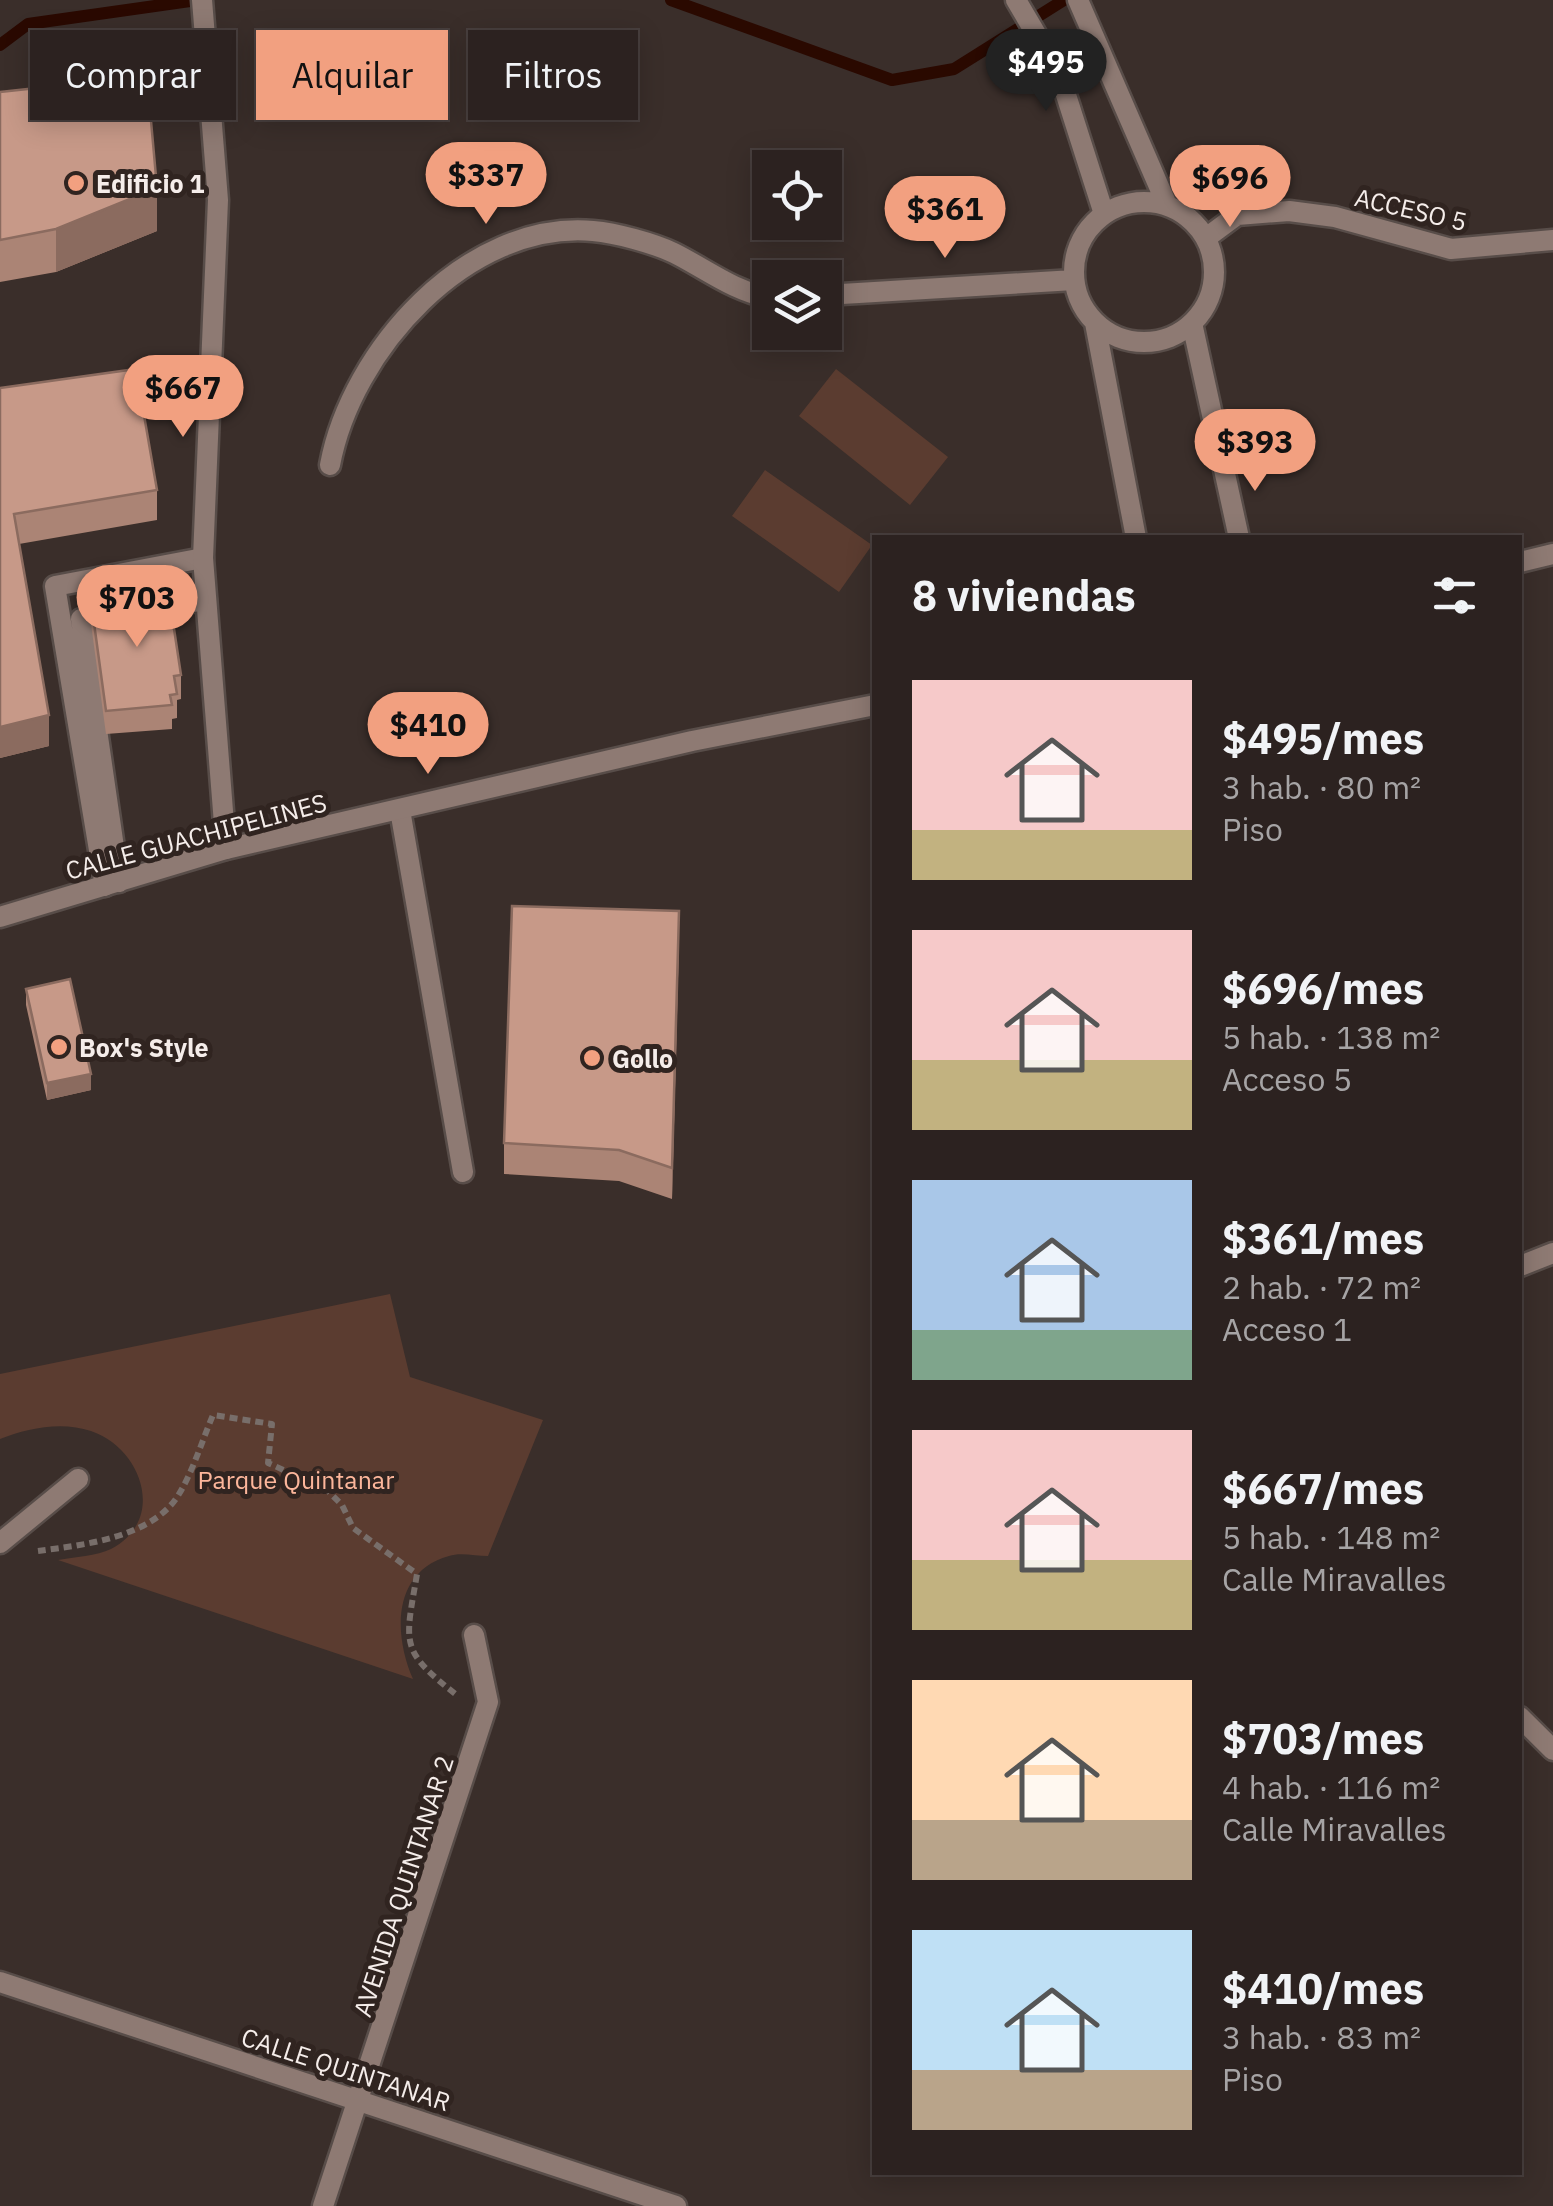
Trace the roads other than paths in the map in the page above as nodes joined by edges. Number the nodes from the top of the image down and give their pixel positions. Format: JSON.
{"nodes":[{"id":1,"x":202,"y":0,"type":"edge"},
{"id":2,"x":1016,"y":0,"type":"edge"},
{"id":3,"x":1078,"y":0,"type":"edge"},
{"id":4,"x":1167,"y":205,"type":"junction"},
{"id":5,"x":1104,"y":214,"type":"junction"},
{"id":6,"x":1206,"y":238,"type":"junction"},
{"id":7,"x":1553,"y":240,"type":"edge"},
{"id":8,"x":1074,"y":280,"type":"junction"},
{"id":9,"x":752,"y":292,"type":"edge"},
{"id":10,"x":842,"y":294,"type":"edge"},
{"id":11,"x":1095,"y":322,"type":"junction"},
{"id":12,"x":1192,"y":324,"type":"junction"},
{"id":13,"x":330,"y":466,"type":"dead end"},
{"id":14,"x":1135,"y":535,"type":"edge"},
{"id":15,"x":1238,"y":535,"type":"edge"},
{"id":16,"x":1553,"y":554,"type":"edge"},
{"id":17,"x":203,"y":558,"type":"junction"},
{"id":18,"x":1522,"y":562,"type":"edge"},
{"id":19,"x":206,"y":600,"type":"junction"},
{"id":20,"x":872,"y":706,"type":"edge"},
{"id":21,"x":400,"y":810,"type":"junction"},
{"id":22,"x":226,"y":849,"type":"junction"},
{"id":23,"x":112,"y":884,"type":"junction"},
{"id":24,"x":0,"y":917,"type":"edge"},
{"id":25,"x":462,"y":1172,"type":"dead end"},
{"id":26,"x":1553,"y":1253,"type":"edge"},
{"id":27,"x":1522,"y":1265,"type":"edge"},
{"id":28,"x":78,"y":1479,"type":"dead end"},
{"id":29,"x":0,"y":1543,"type":"edge"},
{"id":30,"x":474,"y":1635,"type":"dead end"},
{"id":31,"x":1522,"y":1719,"type":"edge"},
{"id":32,"x":1553,"y":1750,"type":"edge"},
{"id":33,"x":0,"y":1982,"type":"edge"},
{"id":34,"x":360,"y":2100,"type":"junction"},
{"id":35,"x":323,"y":2206,"type":"edge"},
{"id":36,"x":676,"y":2206,"type":"edge"}],
"edges":[{"from":1,"to":17,"type":"street"},
{"from":2,"to":5,"type":"street"},
{"from":3,"to":4,"type":"street"},
{"from":4,"to":5,"type":"street"},
{"from":4,"to":6,"type":"street"},
{"from":5,"to":8,"type":"street"},
{"from":6,"to":7,"type":"street","name":"ACCESO 5"},
{"from":6,"to":12,"type":"street"},
{"from":8,"to":10,"type":"street"},
{"from":8,"to":11,"type":"street"},
{"from":9,"to":13,"type":"street"},
{"from":11,"to":12,"type":"street"},
{"from":11,"to":14,"type":"street"},
{"from":12,"to":15,"type":"street"},
{"from":16,"to":18,"type":"street"},
{"from":17,"to":19,"type":"street"},
{"from":17,"to":23,"type":"street"},
{"from":19,"to":22,"type":"street"},
{"from":19,"to":23,"type":"street"},
{"from":20,"to":21,"type":"street","name":"CALLE GUACHIPELINES"},
{"from":21,"to":22,"type":"street","name":"CALLE GUACHIPELINES"},
{"from":21,"to":25,"type":"street"},
{"from":22,"to":23,"type":"street","name":"CALLE GUACHIPELINES"},
{"from":23,"to":24,"type":"street","name":"CALLE GUACHIPELINES"},
{"from":26,"to":27,"type":"street"},
{"from":28,"to":29,"type":"street"},
{"from":30,"to":34,"type":"street","name":"AVENIDA QUINTANAR 2"},
{"from":31,"to":32,"type":"street"},
{"from":33,"to":34,"type":"street","name":"CALLE QUINTANAR"},
{"from":34,"to":35,"type":"street","name":"AVENIDA QUINTANAR 2"},
{"from":34,"to":36,"type":"street","name":"CALLE QUINTANAR"}]}
